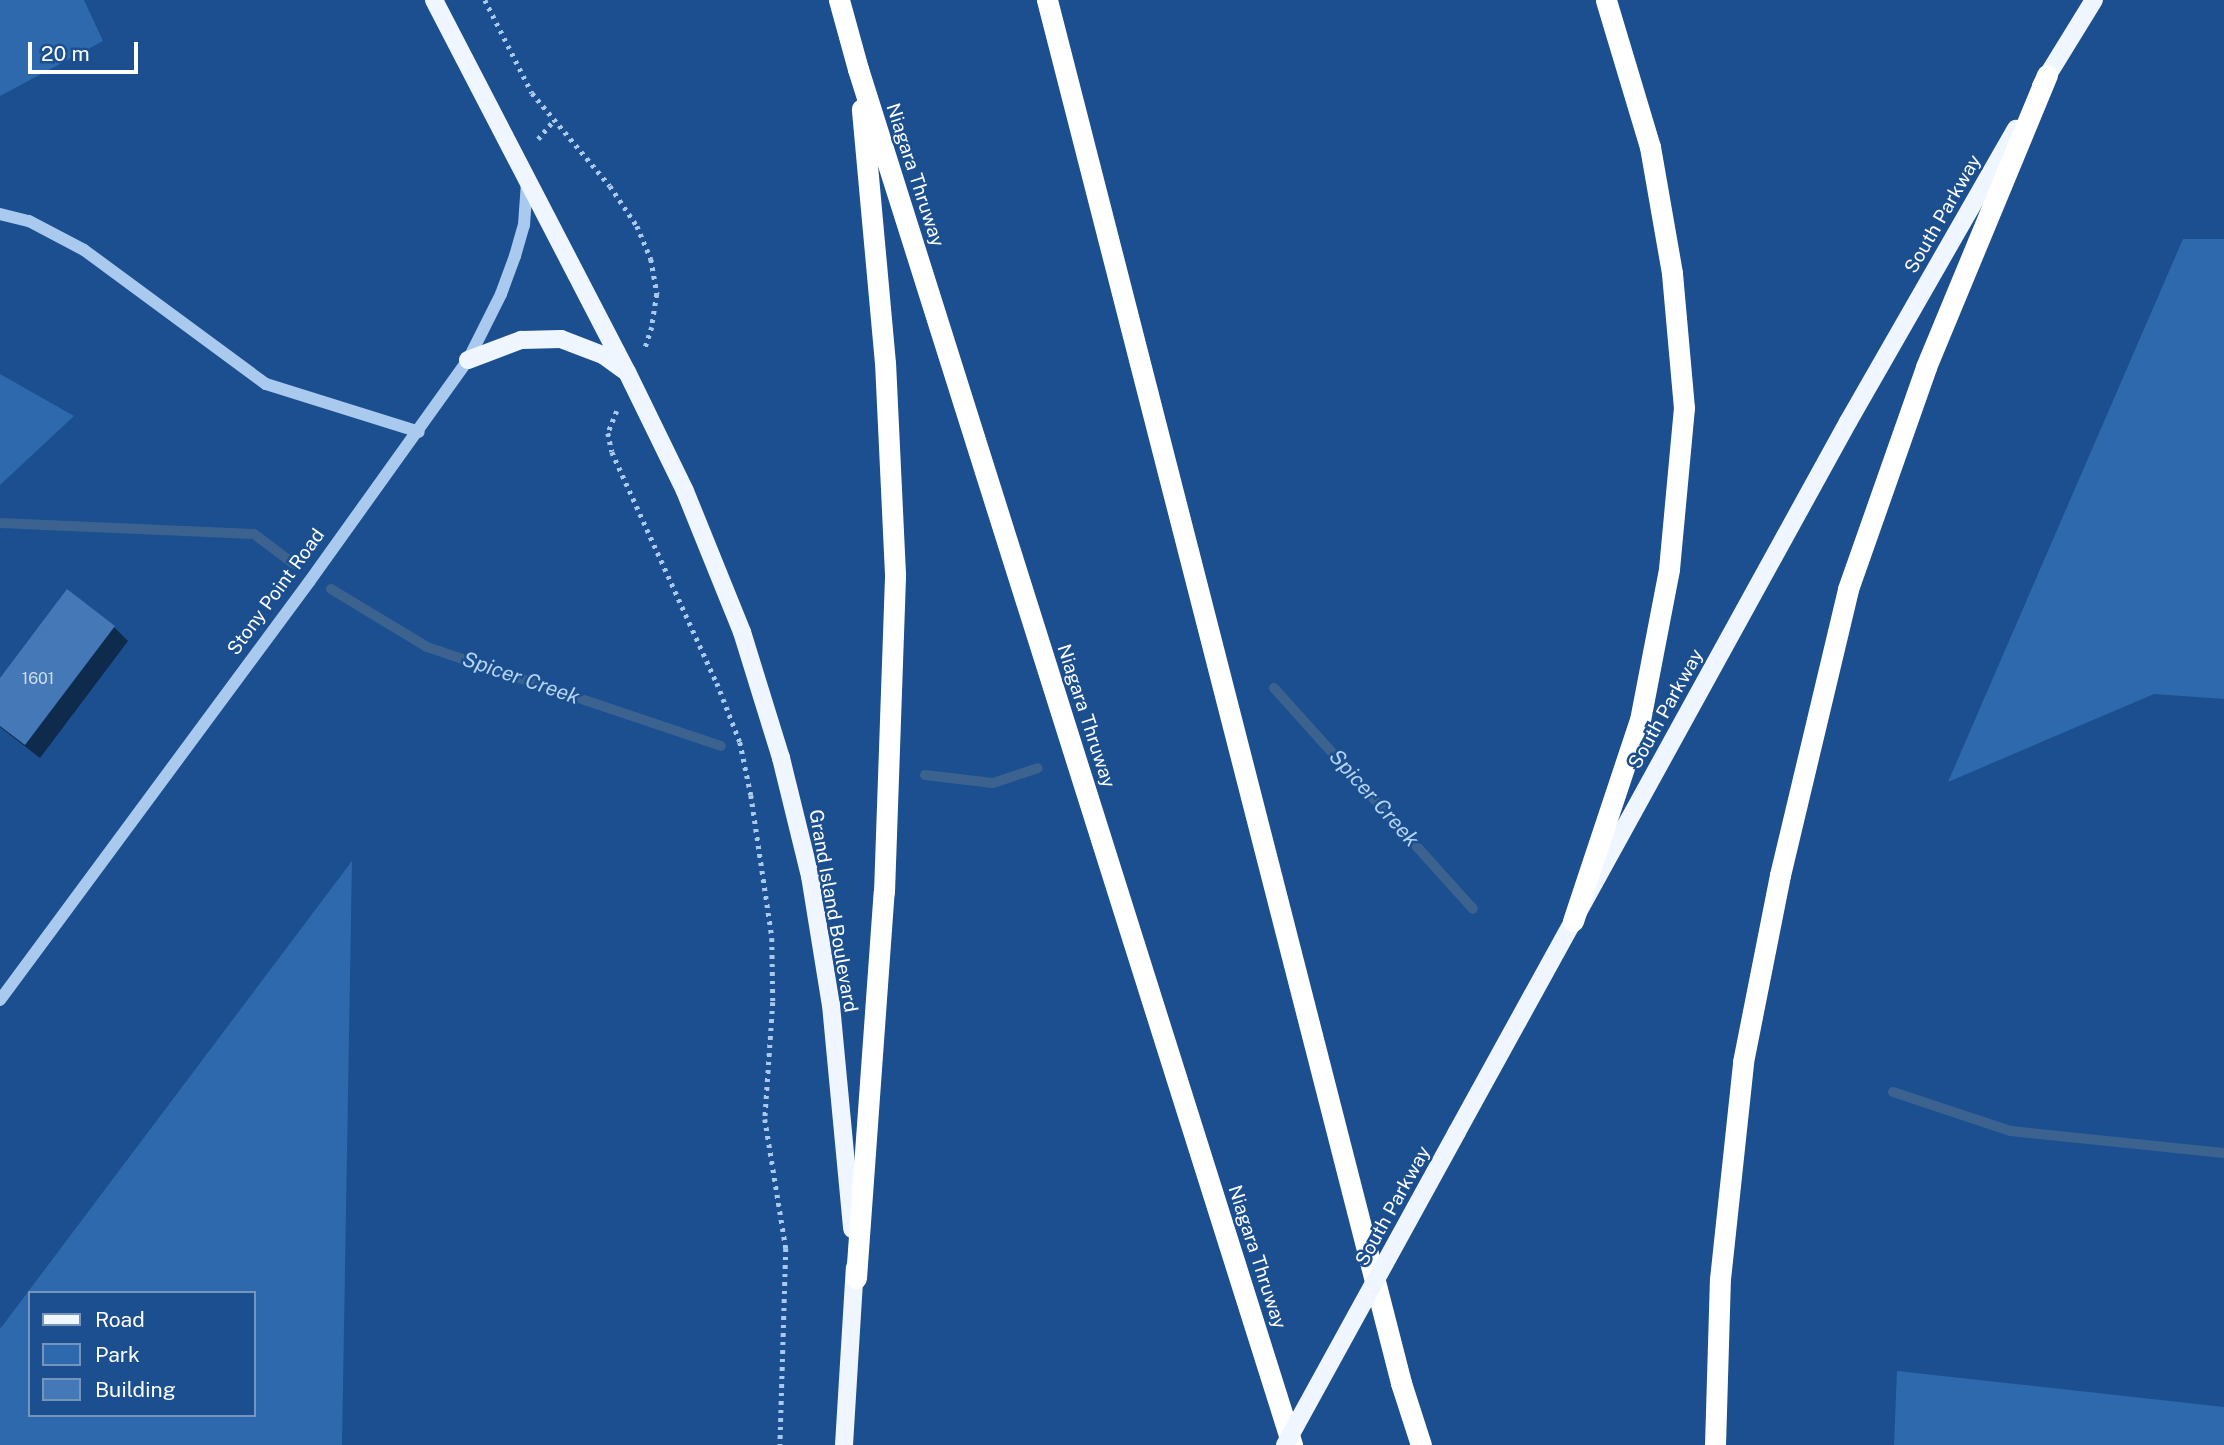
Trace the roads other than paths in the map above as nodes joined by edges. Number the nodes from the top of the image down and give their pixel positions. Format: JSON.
{"nodes":[{"id":1,"x":434,"y":0,"type":"edge"},
{"id":2,"x":839,"y":0,"type":"edge"},
{"id":3,"x":1046,"y":0,"type":"edge"},
{"id":4,"x":1606,"y":0,"type":"edge"},
{"id":5,"x":2094,"y":0,"type":"edge"},
{"id":6,"x":858,"y":69,"type":"junction"},
{"id":7,"x":2047,"y":75,"type":"junction"},
{"id":8,"x":527,"y":180,"type":"junction"},
{"id":9,"x":0,"y":214,"type":"edge"},
{"id":10,"x":468,"y":360,"type":"junction"},
{"id":11,"x":627,"y":372,"type":"junction"},
{"id":12,"x":419,"y":432,"type":"junction"},
{"id":13,"x":1573,"y":921,"type":"junction"},
{"id":14,"x":0,"y":1000,"type":"edge"},
{"id":15,"x":856,"y":1278,"type":"junction"},
{"id":16,"x":844,"y":1445,"type":"edge"},
{"id":17,"x":1285,"y":1445,"type":"edge"},
{"id":18,"x":1292,"y":1445,"type":"edge"},
{"id":19,"x":1421,"y":1445,"type":"edge"},
{"id":20,"x":1715,"y":1445,"type":"edge"}],
"edges":[{"from":1,"to":8,"type":"main road"},
{"from":2,"to":6,"type":"highway","name":"Niagara Thruway"},
{"from":3,"to":19,"type":"highway"},
{"from":4,"to":13,"type":"highway"},
{"from":5,"to":7,"type":"main road","name":"South Parkway"},
{"from":6,"to":15,"type":"highway"},
{"from":6,"to":18,"type":"highway","name":"Niagara Thruway"},
{"from":7,"to":13,"type":"main road","name":"South Parkway"},
{"from":7,"to":20,"type":"highway"},
{"from":8,"to":10,"type":"street","name":"Stony Point Road"},
{"from":8,"to":11,"type":"main road"},
{"from":9,"to":12,"type":"street"},
{"from":10,"to":11,"type":"main road"},
{"from":10,"to":12,"type":"street","name":"Stony Point Road"},
{"from":11,"to":15,"type":"main road","name":"Grand Island Boulevard"},
{"from":12,"to":14,"type":"street","name":"Stony Point Road"},
{"from":13,"to":17,"type":"main road","name":"South Parkway","bridge":true},
{"from":15,"to":16,"type":"main road","name":"Grand Island Boulevard"}]}
